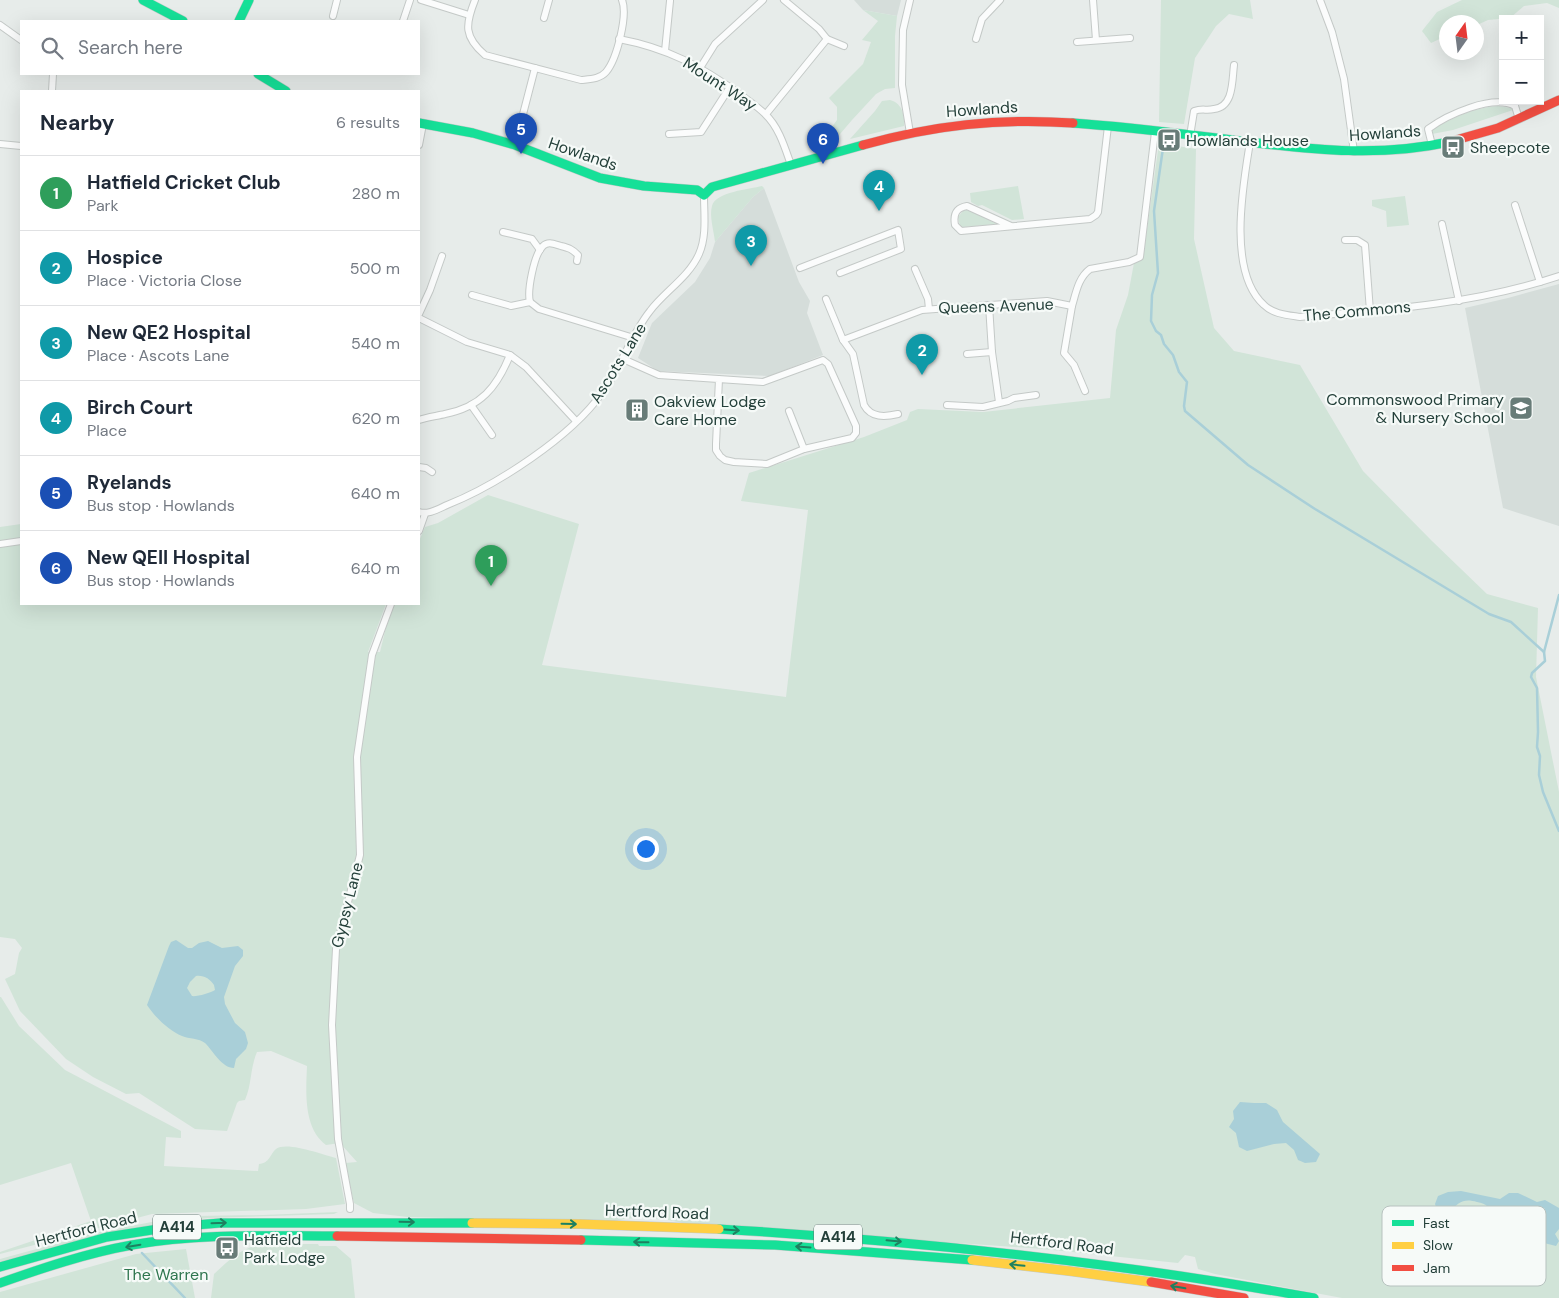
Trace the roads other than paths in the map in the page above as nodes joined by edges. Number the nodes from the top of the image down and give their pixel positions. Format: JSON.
{"nodes":[{"id":1,"x":143,"y":0,"type":"edge"},
{"id":2,"x":249,"y":0,"type":"edge"},
{"id":3,"x":337,"y":0,"type":"edge"},
{"id":4,"x":410,"y":0,"type":"edge"},
{"id":5,"x":421,"y":0,"type":"edge"},
{"id":6,"x":474,"y":0,"type":"edge"},
{"id":7,"x":549,"y":0,"type":"edge"},
{"id":8,"x":622,"y":0,"type":"edge"},
{"id":9,"x":763,"y":0,"type":"edge"},
{"id":10,"x":784,"y":0,"type":"edge"},
{"id":11,"x":910,"y":0,"type":"edge"},
{"id":12,"x":1000,"y":0,"type":"edge"},
{"id":13,"x":1093,"y":0,"type":"edge"},
{"id":14,"x":1320,"y":0,"type":"edge"},
{"id":15,"x":670,"y":1,"type":"edge"},
{"id":16,"x":469,"y":15,"type":"junction"},
{"id":17,"x":332,"y":16,"type":"dead end"},
{"id":18,"x":544,"y":18,"type":"dead end"},
{"id":19,"x":181,"y":20,"type":"edge"},
{"id":20,"x":239,"y":20,"type":"edge"},
{"id":21,"x":403,"y":20,"type":"edge"},
{"id":22,"x":0,"y":25,"type":"edge"},
{"id":23,"x":1130,"y":38,"type":"dead end"},
{"id":24,"x":20,"y":39,"type":"edge"},
{"id":25,"x":619,"y":39,"type":"junction"},
{"id":26,"x":827,"y":39,"type":"junction"},
{"id":27,"x":976,"y":39,"type":"dead end"},
{"id":28,"x":1096,"y":40,"type":"junction"},
{"id":29,"x":1077,"y":42,"type":"dead end"},
{"id":30,"x":844,"y":46,"type":"dead end"},
{"id":31,"x":665,"y":51,"type":"junction"},
{"id":32,"x":1234,"y":65,"type":"dead end"},
{"id":33,"x":534,"y":68,"type":"junction"},
{"id":34,"x":700,"y":68,"type":"junction"},
{"id":35,"x":54,"y":75,"type":"edge"},
{"id":36,"x":260,"y":75,"type":"edge"},
{"id":37,"x":730,"y":87,"type":"junction"},
{"id":38,"x":52,"y":90,"type":"edge"},
{"id":39,"x":284,"y":90,"type":"edge"},
{"id":40,"x":1559,"y":100,"type":"edge"},
{"id":41,"x":766,"y":114,"type":"junction"},
{"id":42,"x":1519,"y":119,"type":"junction"},
{"id":43,"x":421,"y":124,"type":"edge"},
{"id":44,"x":1108,"y":126,"type":"junction"},
{"id":45,"x":1155,"y":132,"type":"junction"},
{"id":46,"x":910,"y":133,"type":"junction"},
{"id":47,"x":669,"y":134,"type":"dead end"},
{"id":48,"x":1190,"y":136,"type":"junction"},
{"id":49,"x":1250,"y":142,"type":"junction"},
{"id":50,"x":0,"y":144,"type":"edge"},
{"id":51,"x":515,"y":145,"type":"junction"},
{"id":52,"x":1432,"y":145,"type":"junction"},
{"id":53,"x":20,"y":146,"type":"edge"},
{"id":54,"x":1354,"y":152,"type":"junction"},
{"id":55,"x":791,"y":165,"type":"junction"},
{"id":56,"x":704,"y":195,"type":"junction"},
{"id":57,"x":1515,"y":205,"type":"dead end"},
{"id":58,"x":1442,"y":224,"type":"dead end"},
{"id":59,"x":1011,"y":226,"type":"junction"},
{"id":60,"x":503,"y":232,"type":"dead end"},
{"id":61,"x":1345,"y":240,"type":"dead end"},
{"id":62,"x":540,"y":250,"type":"junction"},
{"id":63,"x":442,"y":256,"type":"dead end"},
{"id":64,"x":577,"y":261,"type":"dead end"},
{"id":65,"x":800,"y":268,"type":"dead end"},
{"id":66,"x":916,"y":269,"type":"dead end"},
{"id":67,"x":840,"y":274,"type":"dead end"},
{"id":68,"x":1559,"y":276,"type":"edge"},
{"id":69,"x":1540,"y":282,"type":"junction"},
{"id":70,"x":472,"y":295,"type":"dead end"},
{"id":71,"x":826,"y":299,"type":"dead end"},
{"id":72,"x":1459,"y":301,"type":"junction"},
{"id":73,"x":530,"y":302,"type":"junction"},
{"id":74,"x":989,"y":305,"type":"junction"},
{"id":75,"x":1072,"y":306,"type":"junction"},
{"id":76,"x":930,"y":309,"type":"junction"},
{"id":77,"x":1370,"y":311,"type":"junction"},
{"id":78,"x":420,"y":314,"type":"edge"},
{"id":79,"x":420,"y":317,"type":"edge"},
{"id":80,"x":634,"y":338,"type":"junction"},
{"id":81,"x":843,"y":340,"type":"junction"},
{"id":82,"x":992,"y":352,"type":"junction"},
{"id":83,"x":967,"y":354,"type":"dead end"},
{"id":84,"x":510,"y":355,"type":"junction"},
{"id":85,"x":623,"y":359,"type":"junction"},
{"id":86,"x":719,"y":379,"type":"junction"},
{"id":87,"x":1086,"y":391,"type":"dead end"},
{"id":88,"x":1036,"y":395,"type":"dead end"},
{"id":89,"x":999,"y":402,"type":"junction"},
{"id":90,"x":471,"y":405,"type":"junction"},
{"id":91,"x":947,"y":405,"type":"dead end"},
{"id":92,"x":789,"y":411,"type":"dead end"},
{"id":93,"x":898,"y":414,"type":"dead end"},
{"id":94,"x":420,"y":420,"type":"edge"},
{"id":95,"x":576,"y":421,"type":"junction"},
{"id":96,"x":492,"y":435,"type":"dead end"},
{"id":97,"x":804,"y":449,"type":"junction"},
{"id":98,"x":420,"y":466,"type":"edge"},
{"id":99,"x":432,"y":472,"type":"dead end"},
{"id":100,"x":422,"y":513,"type":"edge"},
{"id":101,"x":20,"y":541,"type":"edge"},
{"id":102,"x":0,"y":544,"type":"edge"},
{"id":103,"x":391,"y":605,"type":"edge"},
{"id":104,"x":350,"y":1209,"type":"dead end"},
{"id":105,"x":0,"y":1267,"type":"edge"},
{"id":106,"x":0,"y":1283,"type":"edge"},
{"id":107,"x":1244,"y":1298,"type":"edge"},
{"id":108,"x":1314,"y":1298,"type":"edge"}],
"edges":[{"from":1,"to":19,"type":"main road"},
{"from":2,"to":20,"type":"main road"},
{"from":3,"to":17,"type":"street"},
{"from":4,"to":21,"type":"street"},
{"from":5,"to":16,"type":"street"},
{"from":6,"to":16,"type":"street"},
{"from":7,"to":18,"type":"street"},
{"from":8,"to":25,"type":"street"},
{"from":9,"to":34,"type":"street"},
{"from":10,"to":26,"type":"street"},
{"from":11,"to":46,"type":"street"},
{"from":12,"to":27,"type":"street"},
{"from":13,"to":28,"type":"street"},
{"from":14,"to":54,"type":"street"},
{"from":15,"to":31,"type":"street"},
{"from":16,"to":33,"type":"street"},
{"from":22,"to":24,"type":"street"},
{"from":23,"to":28,"type":"street"},
{"from":25,"to":31,"type":"street","name":"Mount Way"},
{"from":25,"to":33,"type":"street"},
{"from":26,"to":30,"type":"street"},
{"from":26,"to":41,"type":"street"},
{"from":28,"to":29,"type":"street"},
{"from":31,"to":34,"type":"street","name":"Mount Way"},
{"from":32,"to":48,"type":"street"},
{"from":33,"to":51,"type":"street"},
{"from":34,"to":37,"type":"street","name":"Mount Way"},
{"from":35,"to":38,"type":"street"},
{"from":36,"to":39,"type":"main road"},
{"from":37,"to":41,"type":"street","name":"Mount Way"},
{"from":37,"to":47,"type":"street"},
{"from":40,"to":42,"type":"main road","name":"Howlands"},
{"from":41,"to":55,"type":"street","name":"Mount Way"},
{"from":42,"to":52,"type":"main road","name":"Howlands"},
{"from":42,"to":52,"type":"street"},
{"from":43,"to":51,"type":"main road","name":"Howlands"},
{"from":44,"to":45,"type":"main road","name":"Howlands"},
{"from":44,"to":46,"type":"main road","name":"Howlands"},
{"from":44,"to":59,"type":"street"},
{"from":45,"to":48,"type":"main road","name":"Howlands"},
{"from":45,"to":75,"type":"street","name":"Queens Avenue"},
{"from":46,"to":55,"type":"main road","name":"Howlands"},
{"from":48,"to":49,"type":"main road","name":"Howlands"},
{"from":49,"to":54,"type":"main road","name":"Howlands"},
{"from":49,"to":77,"type":"street","name":"The Commons"},
{"from":50,"to":53,"type":"street"},
{"from":51,"to":56,"type":"main road","name":"Howlands"},
{"from":52,"to":54,"type":"main road","name":"Howlands"},
{"from":55,"to":56,"type":"main road","name":"Howlands"},
{"from":56,"to":80,"type":"street","name":"Ascots Lane"},
{"from":57,"to":69,"type":"street"},
{"from":58,"to":72,"type":"street"},
{"from":59,"to":59,"type":"street"},
{"from":60,"to":62,"type":"street"},
{"from":61,"to":77,"type":"street"},
{"from":62,"to":64,"type":"street"},
{"from":62,"to":73,"type":"street"},
{"from":63,"to":78,"type":"street"},
{"from":65,"to":67,"type":"street"},
{"from":66,"to":76,"type":"street"},
{"from":68,"to":69,"type":"street","name":"The Commons"},
{"from":69,"to":72,"type":"street","name":"The Commons"},
{"from":70,"to":73,"type":"street"},
{"from":71,"to":81,"type":"street"},
{"from":72,"to":77,"type":"street","name":"The Commons"},
{"from":73,"to":80,"type":"street"},
{"from":74,"to":75,"type":"street","name":"Queens Avenue"},
{"from":74,"to":76,"type":"street","name":"Queens Avenue"},
{"from":74,"to":82,"type":"street"},
{"from":75,"to":87,"type":"street"},
{"from":76,"to":81,"type":"street","name":"Queens Avenue"},
{"from":79,"to":84,"type":"street"},
{"from":80,"to":85,"type":"street","name":"Ascots Lane"},
{"from":81,"to":93,"type":"street"},
{"from":82,"to":83,"type":"street"},
{"from":82,"to":89,"type":"street"},
{"from":84,"to":90,"type":"street"},
{"from":84,"to":95,"type":"street"},
{"from":85,"to":86,"type":"street"},
{"from":85,"to":95,"type":"street","name":"Ascots Lane"},
{"from":86,"to":97,"type":"street"},
{"from":86,"to":97,"type":"street"},
{"from":88,"to":89,"type":"street"},
{"from":89,"to":91,"type":"street"},
{"from":90,"to":94,"type":"street"},
{"from":90,"to":96,"type":"street"},
{"from":92,"to":97,"type":"street"},
{"from":95,"to":100,"type":"street","name":"Ascots Lane"},
{"from":98,"to":99,"type":"street"},
{"from":101,"to":102,"type":"street"},
{"from":103,"to":104,"type":"street","name":"Gypsy Lane"},
{"from":105,"to":108,"type":"main road","name":"Hertford Road","number":"A414","one_way":true},
{"from":107,"to":106,"type":"main road","name":"Hertford Road","number":"A414","one_way":true}]}
